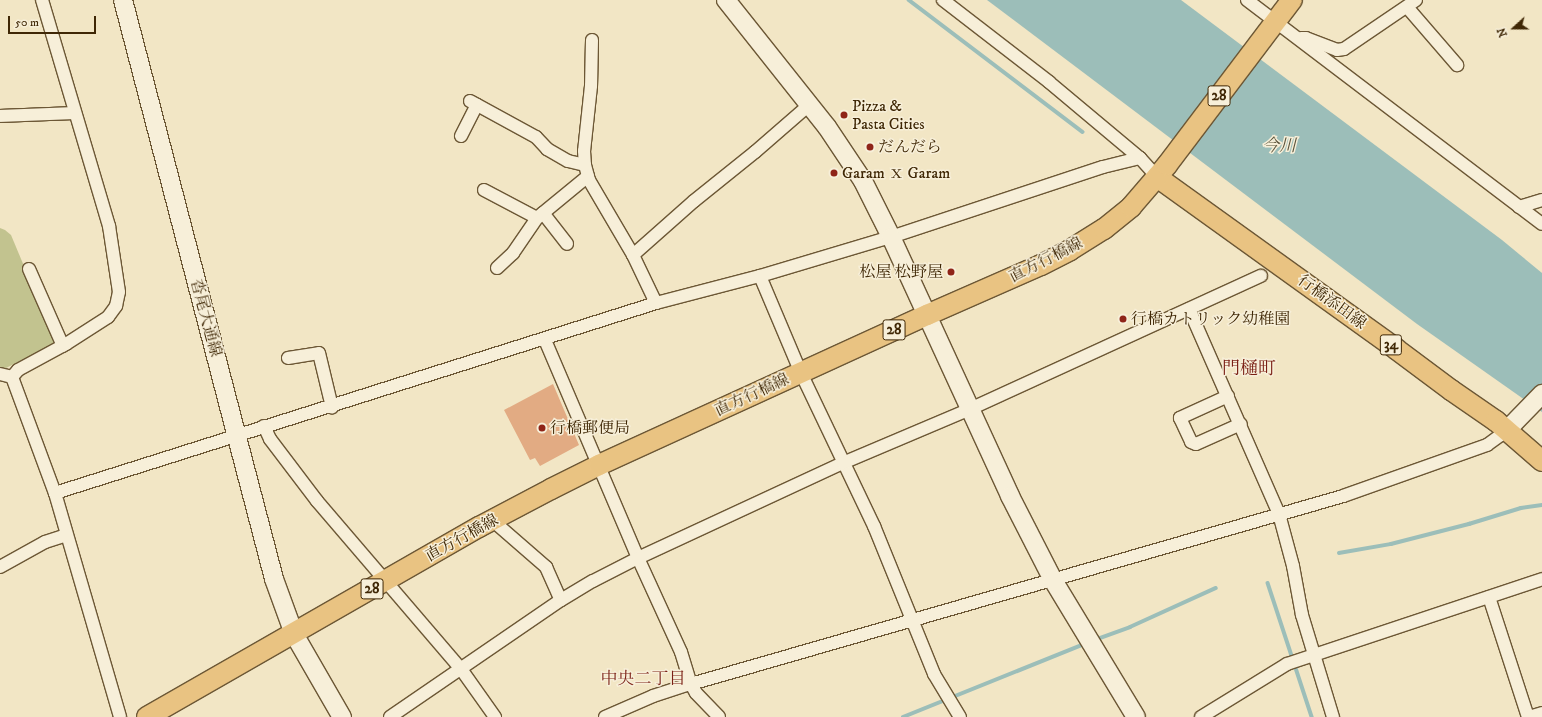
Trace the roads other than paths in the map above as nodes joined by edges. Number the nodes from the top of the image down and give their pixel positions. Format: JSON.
{"nodes":[{"id":1,"x":42,"y":0,"type":"edge"},
{"id":2,"x":123,"y":0,"type":"edge"},
{"id":3,"x":726,"y":0,"type":"edge"},
{"id":4,"x":943,"y":0,"type":"edge"},
{"id":5,"x":1247,"y":0,"type":"edge"},
{"id":6,"x":1292,"y":0,"type":"edge"},
{"id":7,"x":1411,"y":3,"type":"edge"},
{"id":8,"x":1273,"y":25,"type":"junction"},
{"id":9,"x":1296,"y":37,"type":"junction"},
{"id":10,"x":592,"y":40,"type":"dead end"},
{"id":11,"x":1457,"y":65,"type":"dead end"},
{"id":12,"x":809,"y":105,"type":"junction"},
{"id":13,"x":75,"y":113,"type":"junction"},
{"id":14,"x":0,"y":116,"type":"edge"},
{"id":15,"x":461,"y":136,"type":"dead end"},
{"id":16,"x":1140,"y":158,"type":"junction"},
{"id":17,"x":586,"y":171,"type":"junction"},
{"id":18,"x":1162,"y":171,"type":"junction"},
{"id":19,"x":484,"y":190,"type":"dead end"},
{"id":20,"x":1542,"y":200,"type":"edge"},
{"id":21,"x":1519,"y":207,"type":"junction"},
{"id":22,"x":540,"y":216,"type":"junction"},
{"id":23,"x":1542,"y":224,"type":"edge"},
{"id":24,"x":891,"y":236,"type":"junction"},
{"id":25,"x":567,"y":244,"type":"dead end"},
{"id":26,"x":633,"y":255,"type":"junction"},
{"id":27,"x":497,"y":268,"type":"dead end"},
{"id":28,"x":29,"y":269,"type":"dead end"},
{"id":29,"x":760,"y":276,"type":"junction"},
{"id":30,"x":1261,"y":276,"type":"dead end"},
{"id":31,"x":656,"y":303,"type":"junction"},
{"id":32,"x":1189,"y":309,"type":"junction"},
{"id":33,"x":927,"y":315,"type":"junction"},
{"id":34,"x":545,"y":340,"type":"junction"},
{"id":35,"x":63,"y":346,"type":"junction"},
{"id":36,"x":288,"y":358,"type":"dead end"},
{"id":37,"x":801,"y":373,"type":"junction"},
{"id":38,"x":0,"y":374,"type":"edge"},
{"id":39,"x":12,"y":378,"type":"junction"},
{"id":40,"x":1542,"y":394,"type":"edge"},
{"id":41,"x":1228,"y":396,"type":"junction"},
{"id":42,"x":332,"y":407,"type":"junction"},
{"id":43,"x":970,"y":408,"type":"junction"},
{"id":44,"x":1241,"y":424,"type":"junction"},
{"id":45,"x":264,"y":426,"type":"junction"},
{"id":46,"x":1506,"y":431,"type":"junction"},
{"id":47,"x":237,"y":435,"type":"junction"},
{"id":48,"x":1542,"y":461,"type":"edge"},
{"id":49,"x":843,"y":463,"type":"junction"},
{"id":50,"x":599,"y":465,"type":"junction"},
{"id":51,"x":54,"y":493,"type":"junction"},
{"id":52,"x":1279,"y":514,"type":"junction"},
{"id":53,"x":492,"y":520,"type":"junction"},
{"id":54,"x":66,"y":535,"type":"junction"},
{"id":55,"x":638,"y":558,"type":"junction"},
{"id":56,"x":0,"y":567,"type":"edge"},
{"id":57,"x":1542,"y":579,"type":"edge"},
{"id":58,"x":1053,"y":580,"type":"junction"},
{"id":59,"x":385,"y":581,"type":"junction"},
{"id":60,"x":1489,"y":597,"type":"junction"},
{"id":61,"x":561,"y":600,"type":"junction"},
{"id":62,"x":913,"y":620,"type":"junction"},
{"id":63,"x":294,"y":634,"type":"junction"},
{"id":64,"x":1314,"y":653,"type":"junction"},
{"id":65,"x":461,"y":669,"type":"junction"},
{"id":66,"x":691,"y":684,"type":"junction"},
{"id":67,"x":1542,"y":713,"type":"edge"},
{"id":68,"x":120,"y":717,"type":"edge"},
{"id":69,"x":147,"y":717,"type":"edge"},
{"id":70,"x":342,"y":717,"type":"edge"},
{"id":71,"x":390,"y":717,"type":"edge"},
{"id":72,"x":495,"y":717,"type":"edge"},
{"id":73,"x":605,"y":717,"type":"edge"},
{"id":74,"x":719,"y":717,"type":"edge"},
{"id":75,"x":960,"y":717,"type":"edge"},
{"id":76,"x":1136,"y":717,"type":"edge"},
{"id":77,"x":1201,"y":717,"type":"edge"},
{"id":78,"x":1333,"y":717,"type":"edge"},
{"id":79,"x":1529,"y":717,"type":"edge"}],
"edges":[{"from":1,"to":13,"type":"street"},
{"from":2,"to":47,"type":"street","name":"沓尾大通線"},
{"from":3,"to":12,"type":"street"},
{"from":4,"to":16,"type":"street"},
{"from":5,"to":8,"type":"street"},
{"from":6,"to":8,"type":"main road","name":"直方行橋線","number":"28"},
{"from":7,"to":9,"type":"street"},
{"from":7,"to":11,"type":"street"},
{"from":8,"to":9,"type":"street"},
{"from":8,"to":18,"type":"main road","name":"直方行橋線","number":"28"},
{"from":9,"to":21,"type":"street"},
{"from":10,"to":17,"type":"street"},
{"from":12,"to":24,"type":"street"},
{"from":12,"to":26,"type":"street"},
{"from":13,"to":14,"type":"street"},
{"from":13,"to":35,"type":"street"},
{"from":15,"to":17,"type":"street"},
{"from":16,"to":18,"type":"street"},
{"from":16,"to":24,"type":"street"},
{"from":17,"to":22,"type":"street"},
{"from":17,"to":26,"type":"street"},
{"from":18,"to":33,"type":"main road","name":"直方行橋線","number":"28"},
{"from":18,"to":46,"type":"main road","name":"行橋添田線","number":"34"},
{"from":19,"to":22,"type":"street"},
{"from":20,"to":21,"type":"street"},
{"from":21,"to":23,"type":"street"},
{"from":22,"to":25,"type":"street"},
{"from":22,"to":27,"type":"street"},
{"from":24,"to":29,"type":"street"},
{"from":24,"to":33,"type":"street"},
{"from":26,"to":31,"type":"street"},
{"from":28,"to":35,"type":"street"},
{"from":29,"to":31,"type":"street"},
{"from":29,"to":37,"type":"street"},
{"from":30,"to":32,"type":"street"},
{"from":31,"to":34,"type":"street"},
{"from":32,"to":41,"type":"street"},
{"from":32,"to":43,"type":"street"},
{"from":33,"to":37,"type":"main road","name":"直方行橋線","number":"28"},
{"from":33,"to":43,"type":"street"},
{"from":34,"to":42,"type":"street"},
{"from":34,"to":50,"type":"street"},
{"from":35,"to":39,"type":"street"},
{"from":36,"to":42,"type":"street"},
{"from":37,"to":49,"type":"street"},
{"from":37,"to":50,"type":"main road","name":"直方行橋線","number":"28"},
{"from":38,"to":39,"type":"street"},
{"from":39,"to":51,"type":"street"},
{"from":40,"to":46,"type":"street"},
{"from":41,"to":44,"type":"street"},
{"from":41,"to":44,"type":"street"},
{"from":42,"to":45,"type":"street"},
{"from":43,"to":49,"type":"street"},
{"from":43,"to":58,"type":"street"},
{"from":44,"to":52,"type":"street"},
{"from":45,"to":47,"type":"street"},
{"from":45,"to":59,"type":"street"},
{"from":46,"to":48,"type":"main road","name":"行橋添田線","number":"34"},
{"from":46,"to":52,"type":"street"},
{"from":47,"to":51,"type":"street"},
{"from":47,"to":63,"type":"street","name":"沓尾大通線"},
{"from":49,"to":55,"type":"street"},
{"from":49,"to":62,"type":"street"},
{"from":50,"to":53,"type":"main road","name":"直方行橋線","number":"28"},
{"from":50,"to":55,"type":"street"},
{"from":51,"to":54,"type":"street"},
{"from":52,"to":58,"type":"street"},
{"from":52,"to":64,"type":"street"},
{"from":53,"to":59,"type":"main road","name":"直方行橋線","number":"28"},
{"from":53,"to":61,"type":"street"},
{"from":54,"to":56,"type":"street"},
{"from":54,"to":68,"type":"street"},
{"from":55,"to":61,"type":"street"},
{"from":55,"to":66,"type":"street"},
{"from":57,"to":60,"type":"street"},
{"from":58,"to":62,"type":"street"},
{"from":58,"to":76,"type":"street"},
{"from":59,"to":63,"type":"main road","name":"直方行橋線","number":"28"},
{"from":59,"to":65,"type":"street"},
{"from":60,"to":64,"type":"street"},
{"from":60,"to":79,"type":"street"},
{"from":61,"to":65,"type":"street"},
{"from":62,"to":66,"type":"street"},
{"from":62,"to":75,"type":"street"},
{"from":63,"to":69,"type":"main road","name":"直方行橋線","number":"28"},
{"from":63,"to":70,"type":"street","name":"沓尾大通線"},
{"from":64,"to":77,"type":"street"},
{"from":64,"to":78,"type":"street"},
{"from":65,"to":71,"type":"street"},
{"from":65,"to":72,"type":"street"},
{"from":66,"to":73,"type":"street"},
{"from":66,"to":74,"type":"street"},
{"from":67,"to":79,"type":"street"}]}
